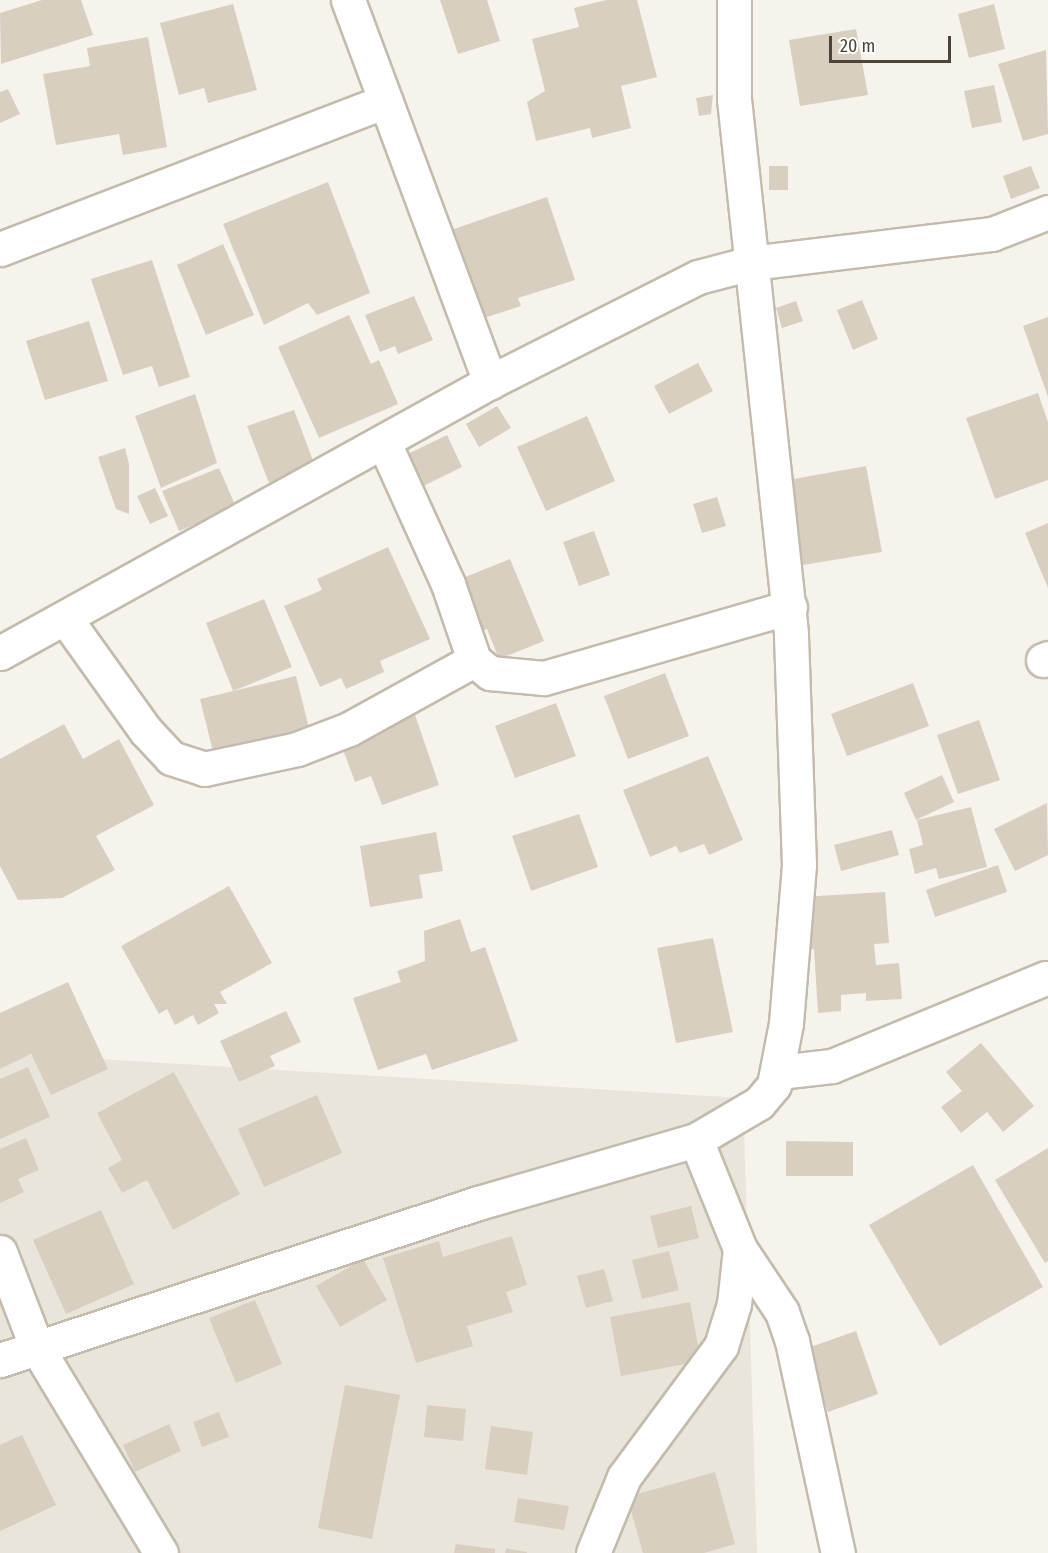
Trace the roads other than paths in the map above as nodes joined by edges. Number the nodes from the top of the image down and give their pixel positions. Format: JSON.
{"nodes":[{"id":1,"x":348,"y":0,"type":"edge"},
{"id":2,"x":734,"y":0,"type":"edge"},
{"id":3,"x":386,"y":101,"type":"junction"},
{"id":4,"x":1048,"y":212,"type":"edge"},
{"id":5,"x":0,"y":249,"type":"edge"},
{"id":6,"x":751,"y":263,"type":"junction"},
{"id":7,"x":490,"y":382,"type":"junction"},
{"id":8,"x":385,"y":445,"type":"junction"},
{"id":9,"x":790,"y":607,"type":"junction"},
{"id":10,"x":65,"y":618,"type":"junction"},
{"id":11,"x":0,"y":653,"type":"edge"},
{"id":12,"x":474,"y":660,"type":"junction"},
{"id":13,"x":1046,"y":978,"type":"dead end"},
{"id":14,"x":779,"y":1072,"type":"junction"},
{"id":15,"x":696,"y":1140,"type":"junction"},
{"id":16,"x":740,"y":1249,"type":"junction"},
{"id":17,"x":0,"y":1252,"type":"edge"},
{"id":18,"x":36,"y":1346,"type":"junction"},
{"id":19,"x":0,"y":1360,"type":"edge"},
{"id":20,"x":161,"y":1553,"type":"edge"},
{"id":21,"x":594,"y":1553,"type":"edge"},
{"id":22,"x":837,"y":1553,"type":"edge"}],
"edges":[{"from":1,"to":3,"type":"street"},
{"from":2,"to":6,"type":"street"},
{"from":3,"to":5,"type":"street"},
{"from":3,"to":7,"type":"street"},
{"from":4,"to":6,"type":"street"},
{"from":6,"to":7,"type":"street"},
{"from":6,"to":9,"type":"street"},
{"from":7,"to":8,"type":"street"},
{"from":8,"to":10,"type":"street"},
{"from":8,"to":12,"type":"street"},
{"from":9,"to":12,"type":"street"},
{"from":9,"to":14,"type":"street"},
{"from":10,"to":11,"type":"street"},
{"from":10,"to":12,"type":"street"},
{"from":13,"to":14,"type":"street"},
{"from":14,"to":15,"type":"street"},
{"from":15,"to":16,"type":"street"},
{"from":15,"to":18,"type":"street"},
{"from":16,"to":21,"type":"street"},
{"from":16,"to":22,"type":"street"},
{"from":17,"to":18,"type":"street"},
{"from":18,"to":19,"type":"street"},
{"from":18,"to":20,"type":"street"}]}
